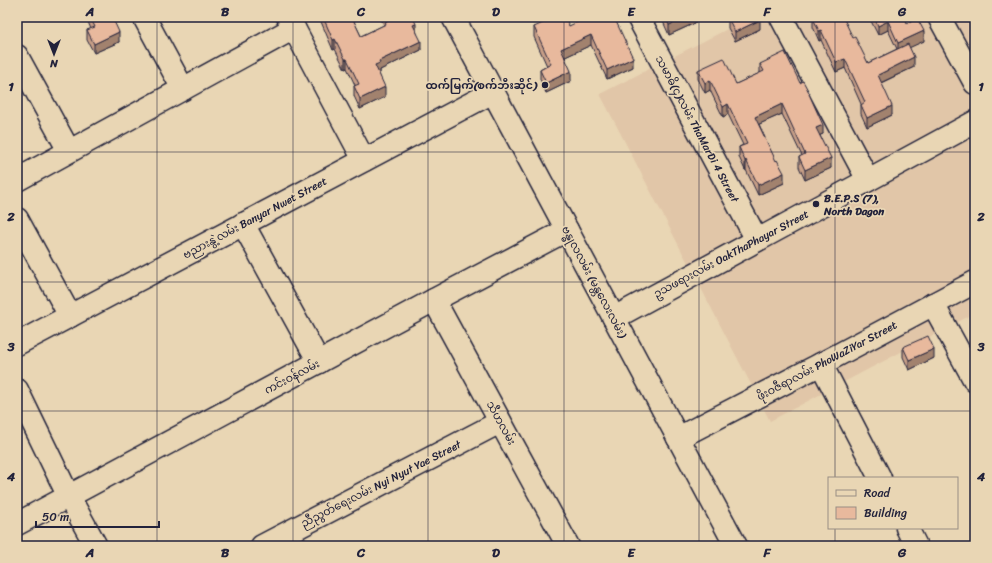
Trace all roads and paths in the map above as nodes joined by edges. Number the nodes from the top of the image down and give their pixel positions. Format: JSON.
{"nodes":[{"id":1,"x":144,"y":17,"type":"edge"},
{"id":2,"x":453,"y":17,"type":"edge"},
{"id":3,"x":638,"y":17,"type":"edge"},
{"id":4,"x":781,"y":17,"type":"edge"},
{"id":5,"x":940,"y":17,"type":"edge"},
{"id":6,"x":291,"y":23,"type":"edge"},
{"id":7,"x":17,"y":56,"type":"edge"},
{"id":8,"x":975,"y":83,"type":"edge"},
{"id":9,"x":183,"y":89,"type":"junction"},
{"id":10,"x":493,"y":92,"type":"junction"},
{"id":11,"x":975,"y":122,"type":"edge"},
{"id":12,"x":69,"y":151,"type":"junction"},
{"id":13,"x":364,"y":160,"type":"junction"},
{"id":14,"x":17,"y":180,"type":"edge"},
{"id":15,"x":868,"y":180,"type":"junction"},
{"id":16,"x":17,"y":218,"type":"edge"},
{"id":17,"x":243,"y":224,"type":"junction"},
{"id":18,"x":567,"y":230,"type":"junction"},
{"id":19,"x":757,"y":240,"type":"junction"},
{"id":20,"x":975,"y":282,"type":"edge"},
{"id":21,"x":434,"y":300,"type":"junction"},
{"id":22,"x":933,"y":304,"type":"junction"},
{"id":23,"x":70,"y":316,"type":"junction"},
{"id":24,"x":614,"y":318,"type":"junction"},
{"id":25,"x":17,"y":344,"type":"edge"},
{"id":26,"x":319,"y":362,"type":"junction"},
{"id":27,"x":821,"y":364,"type":"junction"},
{"id":28,"x":975,"y":381,"type":"edge"},
{"id":29,"x":17,"y":390,"type":"edge"},
{"id":30,"x":500,"y":422,"type":"junction"},
{"id":31,"x":678,"y":438,"type":"junction"},
{"id":32,"x":879,"y":477,"type":"edge"},
{"id":33,"x":69,"y":497,"type":"junction"},
{"id":34,"x":17,"y":524,"type":"edge"},
{"id":35,"x":908,"y":529,"type":"edge"},
{"id":36,"x":564,"y":545,"type":"edge"},
{"id":37,"x":96,"y":546,"type":"edge"},
{"id":38,"x":262,"y":546,"type":"edge"},
{"id":39,"x":736,"y":546,"type":"edge"},
{"id":40,"x":916,"y":546,"type":"edge"}],
"edges":[{"from":1,"to":9,"type":"street"},
{"from":2,"to":10,"type":"street","name":"ဗန္ဓုလလမ်း (မန္တလေးလမ်း)"},
{"from":3,"to":19,"type":"street","name":"သမာဓိ(၄)လမ်း ThaMarDi 4 Street"},
{"from":4,"to":15,"type":"street"},
{"from":5,"to":8,"type":"street"},
{"from":6,"to":9,"type":"street"},
{"from":6,"to":13,"type":"street"},
{"from":7,"to":12,"type":"street"},
{"from":9,"to":12,"type":"street"},
{"from":10,"to":13,"type":"street","name":"ဗညားနွဲ့လမ်း Banyar Nwet Street"},
{"from":10,"to":18,"type":"street","name":"ဗန္ဓုလလမ်း (မန္တလေးလမ်း)"},
{"from":11,"to":15,"type":"street","name":"ဥသဖရားလမ်း OakThaPhayar Street"},
{"from":12,"to":14,"type":"street"},
{"from":13,"to":17,"type":"street","name":"ဗညားနွဲ့လမ်း Banyar Nwet Street"},
{"from":15,"to":19,"type":"street","name":"ဥသဖရားလမ်း OakThaPhayar Street"},
{"from":16,"to":23,"type":"street"},
{"from":17,"to":23,"type":"street","name":"ဗညားနွဲ့လမ်း Banyar Nwet Street"},
{"from":17,"to":26,"type":"street"},
{"from":18,"to":21,"type":"street","name":"ကင်းဝန်လမ်း"},
{"from":18,"to":24,"type":"street","name":"ဗန္ဓုလလမ်း (မန္တလေးလမ်း)"},
{"from":19,"to":24,"type":"street","name":"ဥသဖရားလမ်း OakThaPhayar Street"},
{"from":20,"to":22,"type":"street","name":"ဖိုးဝဇီရာလမ်း PhoWaZiYar Street"},
{"from":21,"to":26,"type":"street","name":"ကင်းဝန်လမ်း"},
{"from":21,"to":30,"type":"street","name":"သီဟလမ်း"},
{"from":22,"to":27,"type":"street","name":"ဖိုးဝဇီရာလမ်း PhoWaZiYar Street"},
{"from":22,"to":28,"type":"street"},
{"from":23,"to":25,"type":"street","name":"ဗညားနွဲ့လမ်း Banyar Nwet Street"},
{"from":24,"to":31,"type":"street","name":"ဗန္ဓုလလမ်း (မန္တလေးလမ်း)"},
{"from":26,"to":33,"type":"street","name":"ကင်းဝန်လမ်း"},
{"from":27,"to":31,"type":"street","name":"ဖိုးဝဇီရာလမ်း PhoWaZiYar Street"},
{"from":27,"to":32,"type":"street"},
{"from":29,"to":33,"type":"street"},
{"from":30,"to":36,"type":"street","name":"သီဟလမ်း"},
{"from":30,"to":38,"type":"street","name":"ညီညွတ်ရေးလမ်း Nyi Nyut Yae Street"},
{"from":31,"to":39,"type":"street","name":"ဗန္ဓုလလမ်း (မန္တလေးလမ်း)"},
{"from":33,"to":34,"type":"street","name":"ကင်းဝန်လမ်း"},
{"from":33,"to":37,"type":"street"},
{"from":35,"to":40,"type":"street"}]}
